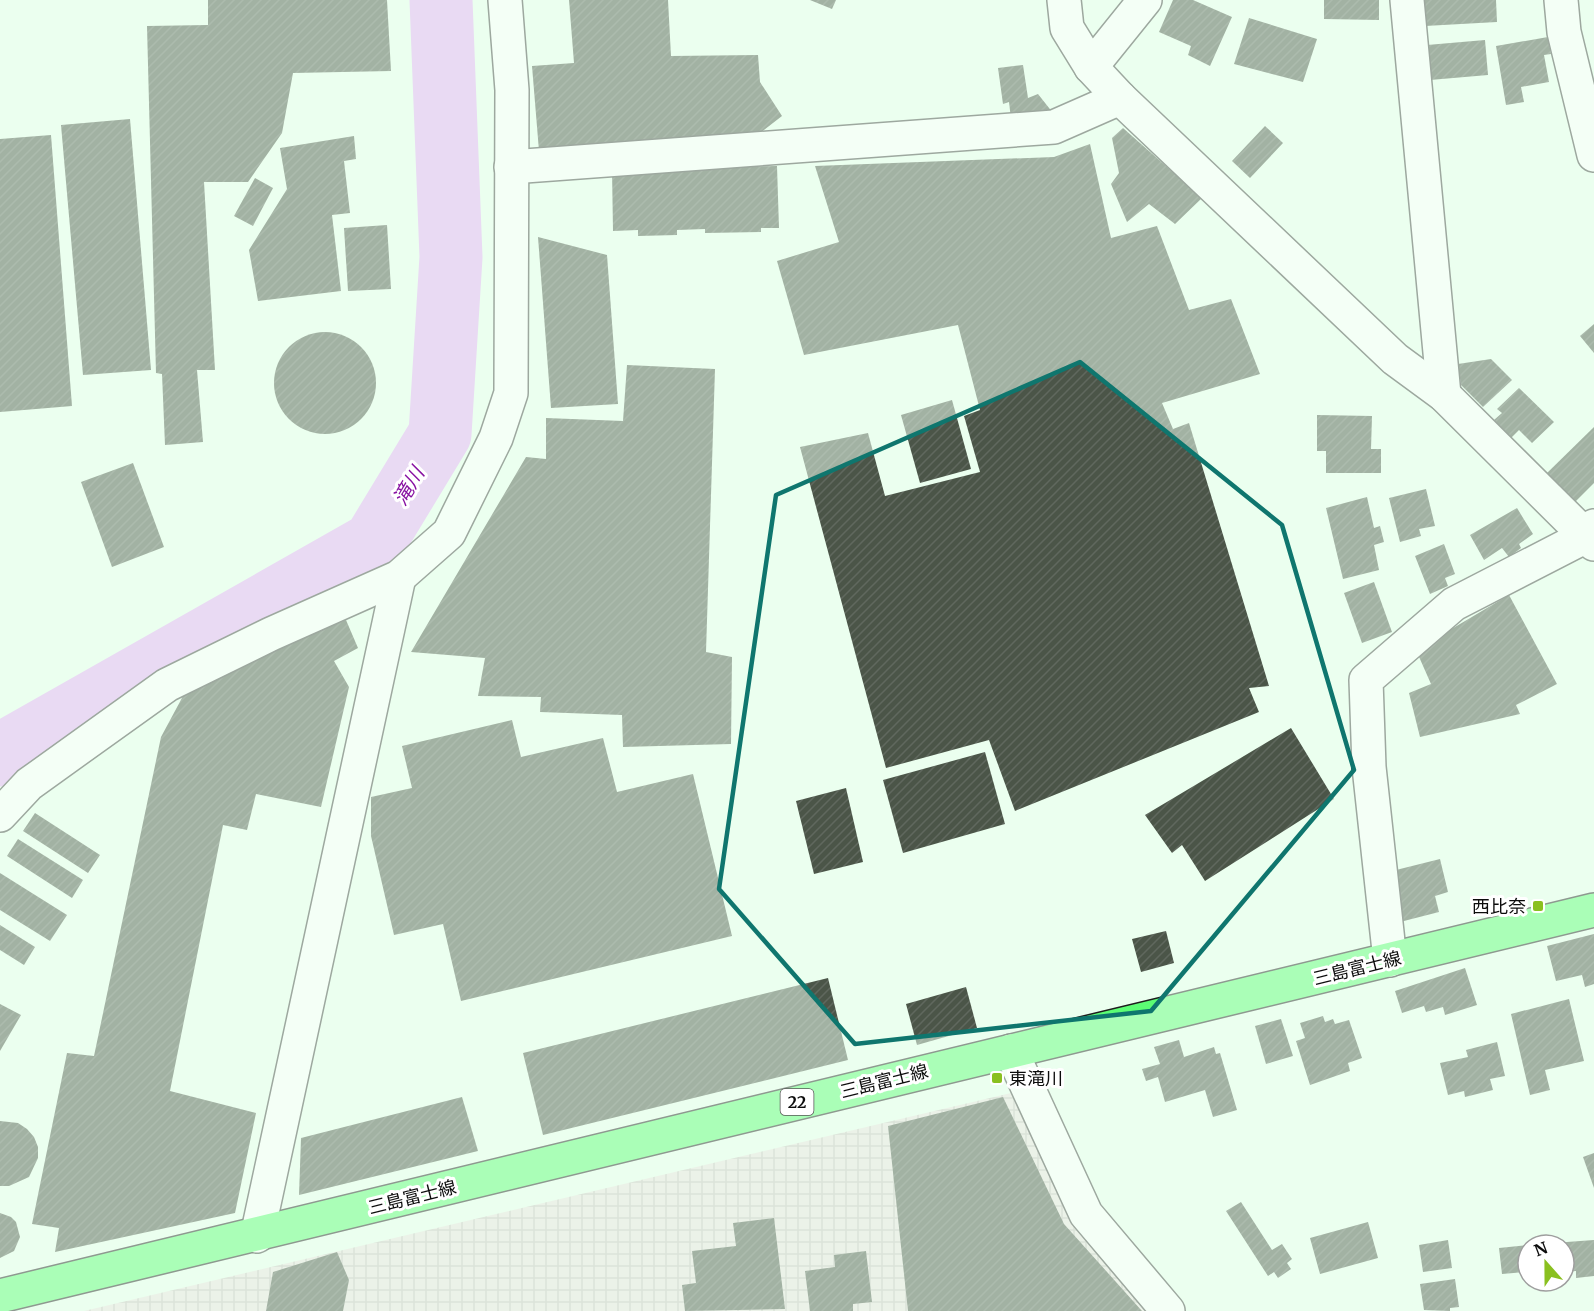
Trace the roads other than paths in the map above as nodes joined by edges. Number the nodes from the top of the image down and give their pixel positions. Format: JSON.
{"nodes":[{"id":1,"x":505,"y":0,"type":"edge"},
{"id":2,"x":1064,"y":0,"type":"edge"},
{"id":3,"x":1145,"y":0,"type":"edge"},
{"id":4,"x":1407,"y":0,"type":"edge"},
{"id":5,"x":1561,"y":0,"type":"edge"},
{"id":6,"x":1090,"y":67,"type":"junction"},
{"id":7,"x":1120,"y":98,"type":"junction"},
{"id":8,"x":1594,"y":155,"type":"edge"},
{"id":9,"x":511,"y":167,"type":"junction"},
{"id":10,"x":1444,"y":395,"type":"junction"},
{"id":11,"x":1591,"y":535,"type":"edge"},
{"id":12,"x":399,"y":577,"type":"junction"},
{"id":13,"x":0,"y":815,"type":"edge"},
{"id":14,"x":1594,"y":910,"type":"edge"},
{"id":15,"x":1390,"y":960,"type":"junction"},
{"id":16,"x":1011,"y":1051,"type":"junction"},
{"id":17,"x":257,"y":1236,"type":"junction"},
{"id":18,"x":0,"y":1296,"type":"edge"},
{"id":19,"x":1168,"y":1311,"type":"edge"}],
"edges":[{"from":1,"to":9,"type":"street"},
{"from":2,"to":6,"type":"street"},
{"from":3,"to":6,"type":"street"},
{"from":4,"to":10,"type":"street"},
{"from":5,"to":8,"type":"street"},
{"from":6,"to":7,"type":"street"},
{"from":7,"to":9,"type":"street"},
{"from":7,"to":10,"type":"street"},
{"from":9,"to":12,"type":"street"},
{"from":10,"to":11,"type":"street"},
{"from":11,"to":15,"type":"street"},
{"from":12,"to":13,"type":"street"},
{"from":12,"to":17,"type":"street"},
{"from":14,"to":15,"type":"main road","name":"三島富士線","number":"22"},
{"from":15,"to":16,"type":"main road","name":"三島富士線","number":"22"},
{"from":16,"to":17,"type":"main road","name":"三島富士線","number":"22"},
{"from":16,"to":19,"type":"street"},
{"from":17,"to":18,"type":"main road","name":"三島富士線","number":"22"}]}
